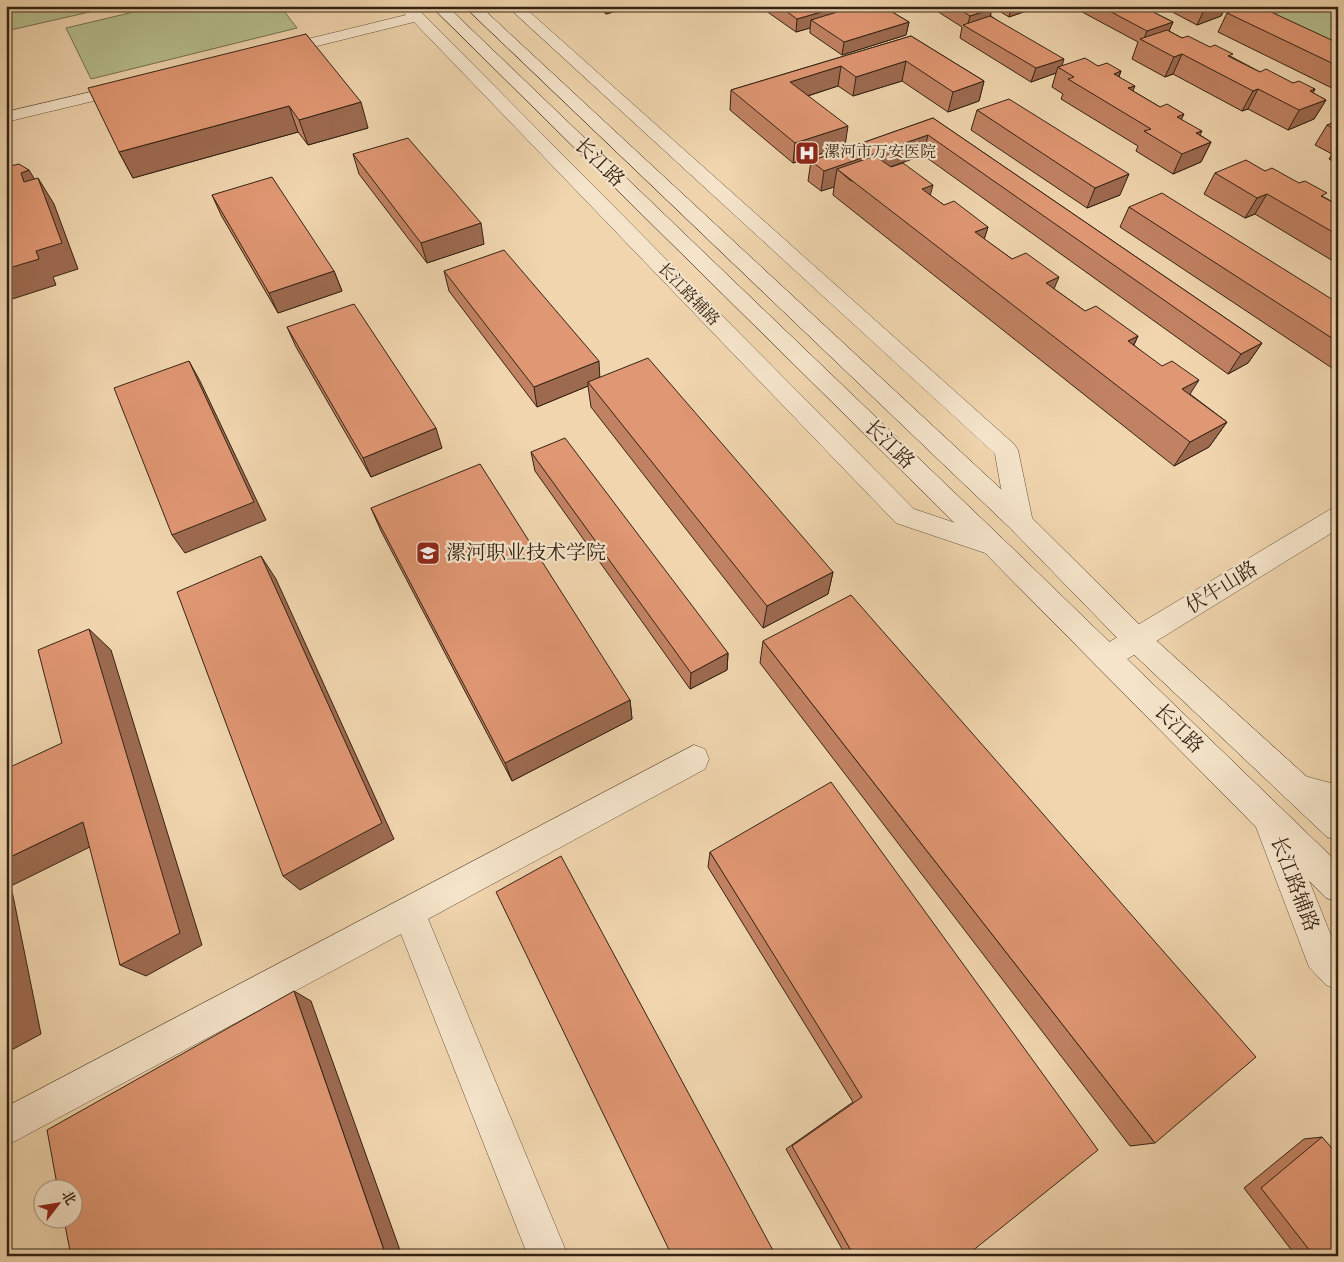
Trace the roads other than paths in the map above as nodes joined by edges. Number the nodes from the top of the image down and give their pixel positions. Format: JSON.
{"nodes":[{"id":1,"x":438,"y":6,"type":"edge"},
{"id":2,"x":471,"y":6,"type":"edge"},
{"id":3,"x":514,"y":6,"type":"edge"},
{"id":4,"x":411,"y":12,"type":"edge"},
{"id":5,"x":264,"y":55,"type":"edge"},
{"id":6,"x":140,"y":85,"type":"edge"},
{"id":7,"x":6,"y":117,"type":"edge"},
{"id":8,"x":1338,"y":517,"type":"edge"},
{"id":9,"x":1020,"y":522,"type":"junction"},
{"id":10,"x":994,"y":546,"type":"junction"},
{"id":11,"x":1137,"y":640,"type":"junction"},
{"id":12,"x":1106,"y":658,"type":"junction"},
{"id":13,"x":694,"y":759,"type":"dead end"},
{"id":14,"x":1298,"y":788,"type":"junction"},
{"id":15,"x":1338,"y":800,"type":"edge"},
{"id":16,"x":1268,"y":818,"type":"junction"},
{"id":17,"x":1338,"y":826,"type":"edge"},
{"id":18,"x":1338,"y":886,"type":"edge"},
{"id":19,"x":409,"y":913,"type":"junction"},
{"id":20,"x":1338,"y":972,"type":"edge"},
{"id":21,"x":6,"y":1127,"type":"edge"},
{"id":22,"x":548,"y":1256,"type":"edge"}],
"edges":[{"from":1,"to":10,"type":"street","name":"长江路"},
{"from":2,"to":9,"type":"street","name":"长江路"},
{"from":3,"to":9,"type":"street"},
{"from":4,"to":5,"type":"street"},
{"from":4,"to":10,"type":"street","name":"长江路辅路"},
{"from":6,"to":7,"type":"street"},
{"from":8,"to":11,"type":"street","name":"伏牛山路"},
{"from":9,"to":11,"type":"street","name":"长江路"},
{"from":10,"to":12,"type":"street","name":"长江路"},
{"from":11,"to":12,"type":"street","name":"伏牛山路"},
{"from":11,"to":14,"type":"street","name":"长江路"},
{"from":12,"to":16,"type":"street","name":"长江路"},
{"from":13,"to":19,"type":"street"},
{"from":14,"to":15,"type":"street"},
{"from":14,"to":17,"type":"street","name":"长江路"},
{"from":16,"to":18,"type":"street","name":"长江路"},
{"from":16,"to":20,"type":"street","name":"长江路辅路"},
{"from":19,"to":21,"type":"street"},
{"from":19,"to":22,"type":"street"}]}
